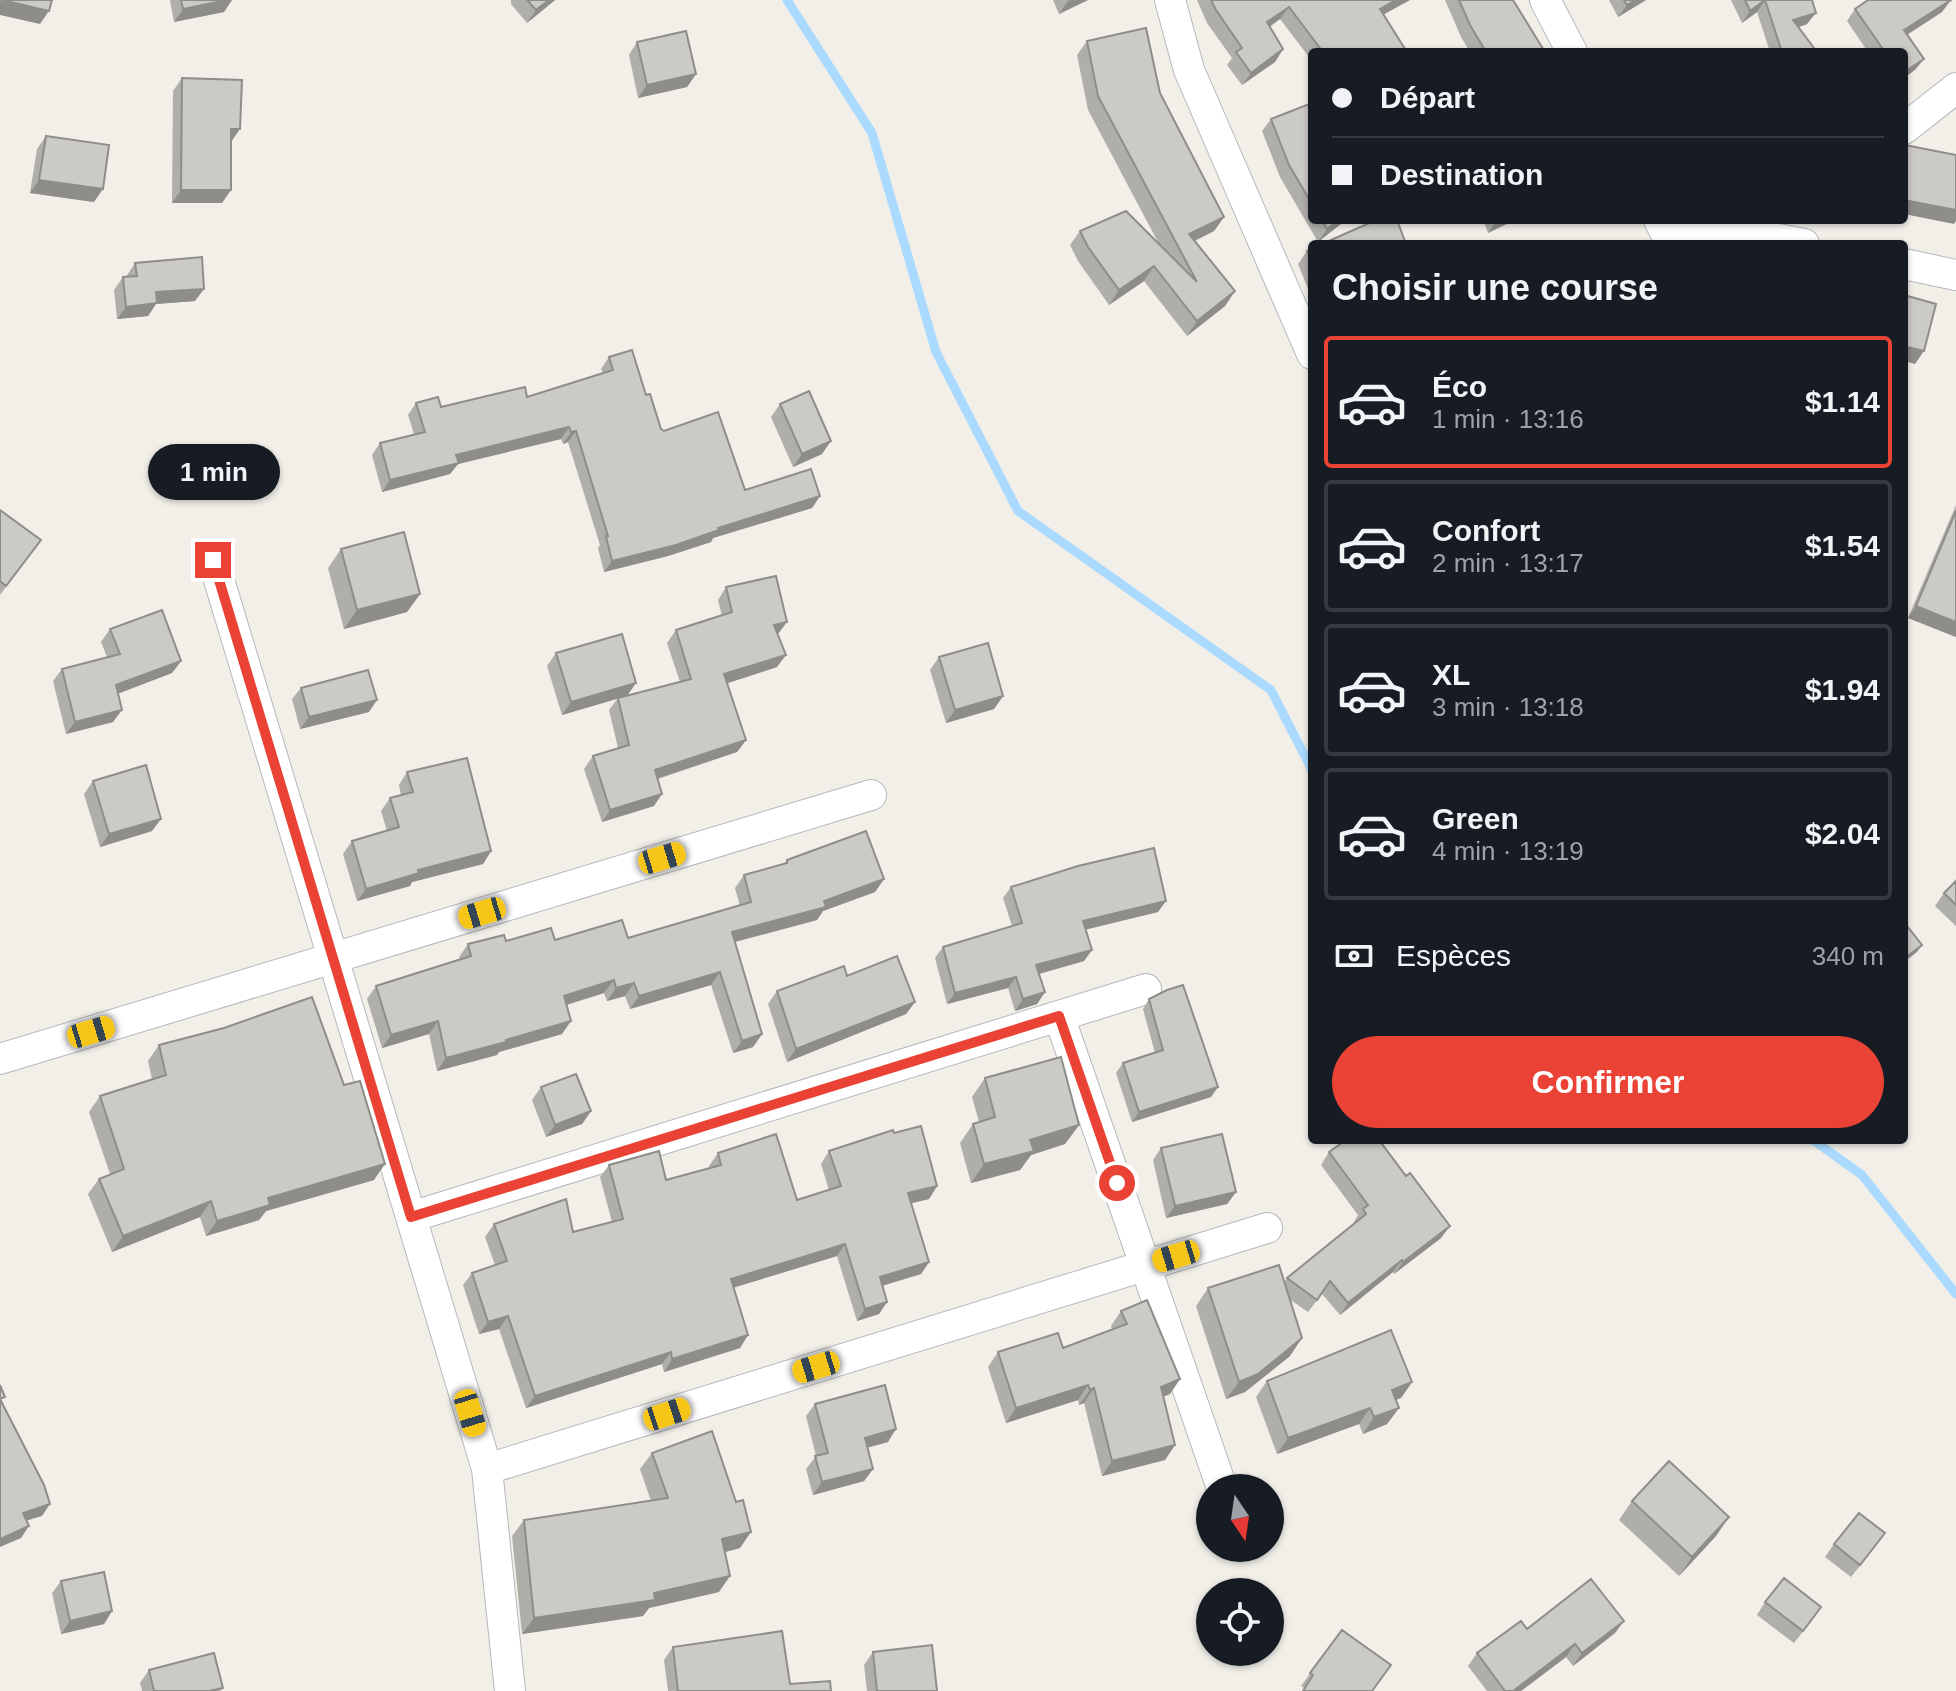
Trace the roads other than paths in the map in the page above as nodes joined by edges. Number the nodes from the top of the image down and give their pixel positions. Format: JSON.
{"nodes":[{"id":1,"x":1170,"y":0,"type":"edge"},
{"id":2,"x":1545,"y":0,"type":"edge"},
{"id":3,"x":1570,"y":48,"type":"edge"},
{"id":4,"x":1956,"y":88,"type":"edge"},
{"id":5,"x":1908,"y":126,"type":"edge"},
{"id":6,"x":1661,"y":224,"type":"edge"},
{"id":7,"x":1778,"y":228,"type":"edge"},
{"id":8,"x":1798,"y":240,"type":"edge"},
{"id":9,"x":1908,"y":265,"type":"edge"},
{"id":10,"x":1956,"y":275,"type":"edge"},
{"id":11,"x":1308,"y":345,"type":"edge"},
{"id":12,"x":213,"y":560,"type":"dead end"},
{"id":13,"x":871,"y":795,"type":"dead end"},
{"id":14,"x":333,"y":958,"type":"junction"},
{"id":15,"x":1146,"y":989,"type":"dead end"},
{"id":16,"x":1059,"y":1016,"type":"junction"},
{"id":17,"x":0,"y":1059,"type":"edge"},
{"id":18,"x":411,"y":1217,"type":"junction"},
{"id":19,"x":1267,"y":1228,"type":"dead end"},
{"id":20,"x":1145,"y":1266,"type":"junction"},
{"id":21,"x":487,"y":1469,"type":"junction"},
{"id":22,"x":1217,"y":1474,"type":"edge"},
{"id":23,"x":510,"y":1691,"type":"edge"}],
"edges":[{"from":1,"to":11,"type":"street"},
{"from":2,"to":3,"type":"street"},
{"from":4,"to":5,"type":"street"},
{"from":6,"to":7,"type":"street"},
{"from":7,"to":8,"type":"street"},
{"from":9,"to":10,"type":"street"},
{"from":12,"to":14,"type":"street"},
{"from":13,"to":14,"type":"street"},
{"from":14,"to":17,"type":"street"},
{"from":14,"to":18,"type":"street"},
{"from":15,"to":16,"type":"street"},
{"from":16,"to":18,"type":"street"},
{"from":16,"to":20,"type":"street"},
{"from":18,"to":21,"type":"street"},
{"from":19,"to":20,"type":"street"},
{"from":20,"to":21,"type":"street"},
{"from":20,"to":22,"type":"street"},
{"from":21,"to":23,"type":"street"}]}
